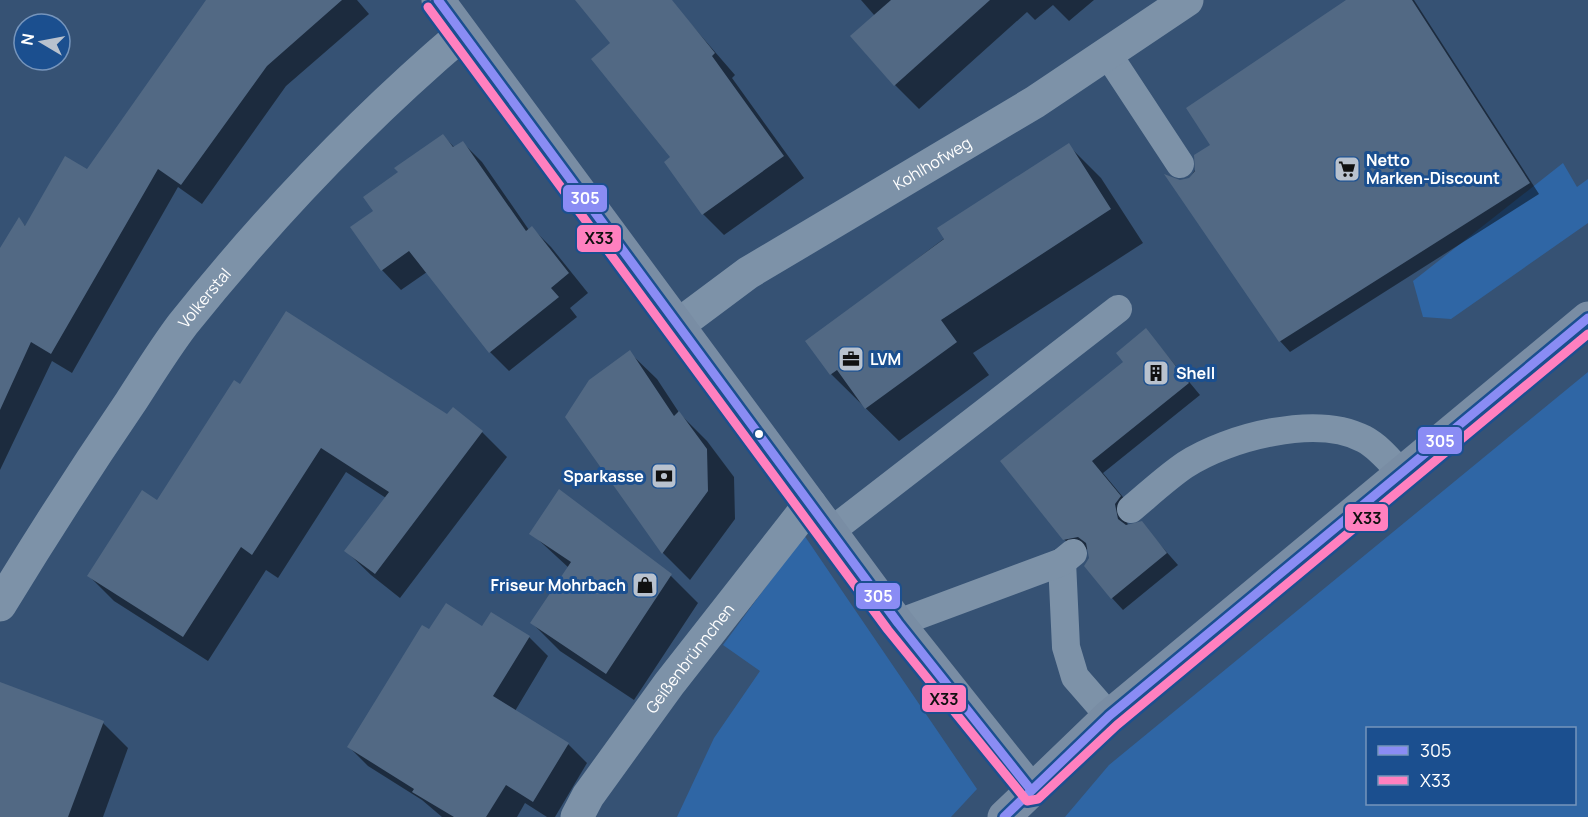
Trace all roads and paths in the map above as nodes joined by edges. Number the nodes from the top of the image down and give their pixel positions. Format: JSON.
{"nodes":[{"id":1,"x":438,"y":0,"type":"edge"},
{"id":2,"x":1188,"y":0,"type":"edge"},
{"id":3,"x":462,"y":34,"type":"junction"},
{"id":4,"x":1107,"y":53,"type":"junction"},
{"id":5,"x":1180,"y":164,"type":"dead end"},
{"id":6,"x":1118,"y":309,"type":"dead end"},
{"id":7,"x":1588,"y":318,"type":"edge"},
{"id":8,"x":677,"y":326,"type":"junction"},
{"id":9,"x":1401,"y":473,"type":"junction"},
{"id":10,"x":810,"y":504,"type":"junction"},
{"id":11,"x":1131,"y":508,"type":"dead end"},
{"id":12,"x":830,"y":532,"type":"junction"},
{"id":13,"x":0,"y":605,"type":"edge"},
{"id":14,"x":898,"y":623,"type":"junction"},
{"id":15,"x":1108,"y":716,"type":"junction"},
{"id":16,"x":1031,"y":790,"type":"junction"},
{"id":17,"x":577,"y":817,"type":"edge"},
{"id":18,"x":1004,"y":817,"type":"edge"}],
"edges":[{"from":1,"to":3,"type":"street"},
{"from":2,"to":4,"type":"street","name":"Kohlhofweg"},
{"from":3,"to":8,"type":"street"},
{"from":3,"to":13,"type":"street","name":"Volkerstal"},
{"from":4,"to":5,"type":"lane"},
{"from":4,"to":8,"type":"street","name":"Kohlhofweg"},
{"from":6,"to":12,"type":"lane"},
{"from":7,"to":9,"type":"street"},
{"from":8,"to":10,"type":"street"},
{"from":9,"to":11,"type":"lane"},
{"from":9,"to":15,"type":"street"},
{"from":10,"to":12,"type":"street"},
{"from":10,"to":17,"type":"street","name":"Geißenbrünnchen"},
{"from":12,"to":14,"type":"street"},
{"from":14,"to":15,"type":"lane"},
{"from":14,"to":16,"type":"street"},
{"from":15,"to":16,"type":"street"},
{"from":16,"to":18,"type":"street"}]}
